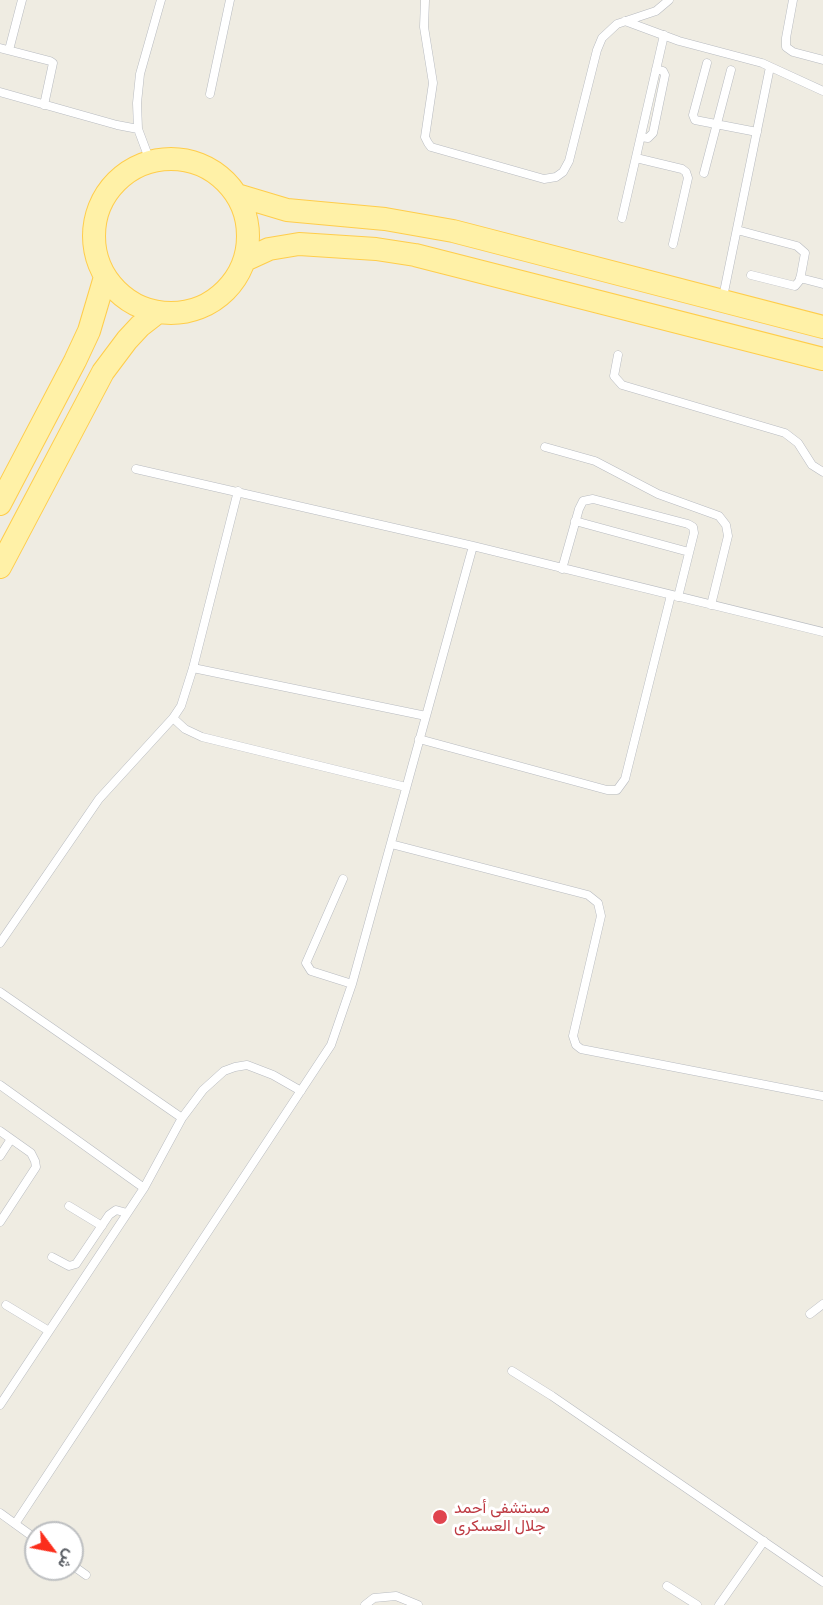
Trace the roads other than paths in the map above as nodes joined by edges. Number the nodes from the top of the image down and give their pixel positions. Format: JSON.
{"nodes":[{"id":1,"x":22,"y":0,"type":"edge"},
{"id":2,"x":161,"y":0,"type":"edge"},
{"id":3,"x":230,"y":0,"type":"edge"},
{"id":4,"x":425,"y":0,"type":"edge"},
{"id":5,"x":669,"y":0,"type":"edge"},
{"id":6,"x":793,"y":0,"type":"edge"},
{"id":7,"x":625,"y":21,"type":"junction"},
{"id":8,"x":664,"y":35,"type":"junction"},
{"id":9,"x":0,"y":48,"type":"edge"},
{"id":10,"x":9,"y":50,"type":"junction"},
{"id":11,"x":823,"y":60,"type":"edge"},
{"id":12,"x":707,"y":63,"type":"dead end"},
{"id":13,"x":770,"y":67,"type":"junction"},
{"id":14,"x":731,"y":70,"type":"dead end"},
{"id":15,"x":823,"y":91,"type":"edge"},
{"id":16,"x":0,"y":92,"type":"edge"},
{"id":17,"x":210,"y":94,"type":"dead end"},
{"id":18,"x":44,"y":105,"type":"junction"},
{"id":19,"x":717,"y":124,"type":"junction"},
{"id":20,"x":138,"y":129,"type":"junction"},
{"id":21,"x":757,"y":132,"type":"junction"},
{"id":22,"x":636,"y":158,"type":"junction"},
{"id":23,"x":150,"y":161,"type":"junction"},
{"id":24,"x":704,"y":173,"type":"dead end"},
{"id":25,"x":237,"y":195,"type":"junction"},
{"id":26,"x":622,"y":218,"type":"dead end"},
{"id":27,"x":737,"y":230,"type":"junction"},
{"id":28,"x":673,"y":244,"type":"dead end"},
{"id":29,"x":245,"y":260,"type":"junction"},
{"id":30,"x":751,"y":275,"type":"dead end"},
{"id":31,"x":105,"y":277,"type":"junction"},
{"id":32,"x":800,"y":278,"type":"junction"},
{"id":33,"x":823,"y":284,"type":"edge"},
{"id":34,"x":722,"y":301,"type":"junction"},
{"id":35,"x":158,"y":312,"type":"junction"},
{"id":36,"x":823,"y":327,"type":"edge"},
{"id":37,"x":618,"y":355,"type":"dead end"},
{"id":38,"x":823,"y":359,"type":"edge"},
{"id":39,"x":545,"y":447,"type":"dead end"},
{"id":40,"x":136,"y":469,"type":"dead end"},
{"id":41,"x":823,"y":472,"type":"edge"},
{"id":42,"x":238,"y":492,"type":"junction"},
{"id":43,"x":0,"y":504,"type":"edge"},
{"id":44,"x":575,"y":521,"type":"junction"},
{"id":45,"x":473,"y":546,"type":"junction"},
{"id":46,"x":689,"y":552,"type":"junction"},
{"id":47,"x":0,"y":567,"type":"edge"},
{"id":48,"x":562,"y":569,"type":"junction"},
{"id":49,"x":675,"y":596,"type":"junction"},
{"id":50,"x":711,"y":605,"type":"junction"},
{"id":51,"x":823,"y":632,"type":"edge"},
{"id":52,"x":193,"y":668,"type":"junction"},
{"id":53,"x":426,"y":716,"type":"junction"},
{"id":54,"x":173,"y":718,"type":"junction"},
{"id":55,"x":420,"y":739,"type":"junction"},
{"id":56,"x":406,"y":787,"type":"junction"},
{"id":57,"x":391,"y":844,"type":"junction"},
{"id":58,"x":343,"y":879,"type":"dead end"},
{"id":59,"x":0,"y":943,"type":"edge"},
{"id":60,"x":352,"y":984,"type":"junction"},
{"id":61,"x":0,"y":992,"type":"edge"},
{"id":62,"x":0,"y":1085,"type":"edge"},
{"id":63,"x":301,"y":1091,"type":"junction"},
{"id":64,"x":823,"y":1096,"type":"edge"},
{"id":65,"x":182,"y":1118,"type":"junction"},
{"id":66,"x":0,"y":1131,"type":"edge"},
{"id":67,"x":11,"y":1140,"type":"junction"},
{"id":68,"x":0,"y":1156,"type":"edge"},
{"id":69,"x":144,"y":1188,"type":"junction"},
{"id":70,"x":69,"y":1206,"type":"dead end"},
{"id":71,"x":128,"y":1213,"type":"junction"},
{"id":72,"x":0,"y":1222,"type":"edge"},
{"id":73,"x":102,"y":1226,"type":"junction"},
{"id":74,"x":52,"y":1257,"type":"dead end"},
{"id":75,"x":823,"y":1304,"type":"edge"},
{"id":76,"x":6,"y":1305,"type":"dead end"},
{"id":77,"x":810,"y":1314,"type":"dead end"},
{"id":78,"x":49,"y":1331,"type":"junction"},
{"id":79,"x":512,"y":1371,"type":"dead end"},
{"id":80,"x":0,"y":1406,"type":"edge"},
{"id":81,"x":0,"y":1513,"type":"edge"},
{"id":82,"x":15,"y":1524,"type":"junction"},
{"id":83,"x":24,"y":1530,"type":"edge"},
{"id":84,"x":764,"y":1541,"type":"junction"},
{"id":85,"x":823,"y":1581,"type":"edge"},
{"id":86,"x":667,"y":1586,"type":"dead end"},
{"id":87,"x":365,"y":1605,"type":"edge"},
{"id":88,"x":418,"y":1605,"type":"edge"},
{"id":89,"x":697,"y":1605,"type":"edge"},
{"id":90,"x":719,"y":1605,"type":"edge"}],
"edges":[{"from":1,"to":10,"type":"lane"},
{"from":2,"to":20,"type":"lane"},
{"from":3,"to":17,"type":"lane"},
{"from":4,"to":7,"type":"lane"},
{"from":5,"to":7,"type":"lane"},
{"from":6,"to":11,"type":"lane"},
{"from":7,"to":8,"type":"lane"},
{"from":8,"to":13,"type":"lane"},
{"from":8,"to":22,"type":"lane"},
{"from":9,"to":10,"type":"lane"},
{"from":10,"to":18,"type":"lane"},
{"from":12,"to":19,"type":"lane"},
{"from":13,"to":15,"type":"lane"},
{"from":13,"to":21,"type":"lane"},
{"from":14,"to":19,"type":"lane"},
{"from":16,"to":18,"type":"lane"},
{"from":18,"to":20,"type":"lane"},
{"from":19,"to":21,"type":"lane"},
{"from":19,"to":24,"type":"lane"},
{"from":20,"to":23,"type":"lane"},
{"from":21,"to":27,"type":"lane"},
{"from":22,"to":26,"type":"lane"},
{"from":22,"to":28,"type":"lane"},
{"from":23,"to":25,"type":"main road"},
{"from":23,"to":31,"type":"main road"},
{"from":25,"to":29,"type":"main road"},
{"from":25,"to":34,"type":"main road"},
{"from":27,"to":32,"type":"lane"},
{"from":27,"to":34,"type":"lane"},
{"from":29,"to":35,"type":"main road"},
{"from":29,"to":38,"type":"main road"},
{"from":30,"to":32,"type":"lane"},
{"from":31,"to":35,"type":"main road"},
{"from":31,"to":43,"type":"main road"},
{"from":32,"to":33,"type":"lane"},
{"from":34,"to":36,"type":"main road"},
{"from":35,"to":47,"type":"main road"},
{"from":37,"to":41,"type":"lane"},
{"from":39,"to":50,"type":"lane"},
{"from":40,"to":42,"type":"lane"},
{"from":42,"to":45,"type":"lane"},
{"from":42,"to":52,"type":"lane"},
{"from":44,"to":46,"type":"lane"},
{"from":44,"to":46,"type":"lane"},
{"from":44,"to":48,"type":"lane"},
{"from":45,"to":48,"type":"lane"},
{"from":45,"to":53,"type":"lane"},
{"from":46,"to":49,"type":"lane"},
{"from":48,"to":49,"type":"lane"},
{"from":49,"to":50,"type":"lane"},
{"from":49,"to":55,"type":"lane"},
{"from":50,"to":51,"type":"lane"},
{"from":52,"to":53,"type":"lane"},
{"from":52,"to":54,"type":"lane"},
{"from":53,"to":55,"type":"lane"},
{"from":54,"to":56,"type":"lane"},
{"from":54,"to":59,"type":"lane"},
{"from":55,"to":56,"type":"lane"},
{"from":56,"to":57,"type":"lane"},
{"from":57,"to":60,"type":"lane"},
{"from":57,"to":64,"type":"lane"},
{"from":58,"to":60,"type":"lane"},
{"from":60,"to":63,"type":"lane"},
{"from":61,"to":65,"type":"lane"},
{"from":62,"to":69,"type":"lane"},
{"from":63,"to":65,"type":"lane"},
{"from":63,"to":82,"type":"lane"},
{"from":65,"to":69,"type":"lane"},
{"from":66,"to":67,"type":"lane"},
{"from":67,"to":68,"type":"lane"},
{"from":67,"to":72,"type":"lane"},
{"from":69,"to":71,"type":"lane"},
{"from":70,"to":73,"type":"lane"},
{"from":71,"to":73,"type":"lane"},
{"from":71,"to":78,"type":"lane"},
{"from":73,"to":74,"type":"lane"},
{"from":75,"to":77,"type":"lane"},
{"from":76,"to":78,"type":"lane"},
{"from":78,"to":80,"type":"lane"},
{"from":79,"to":84,"type":"lane"},
{"from":81,"to":82,"type":"lane"},
{"from":82,"to":83,"type":"lane"},
{"from":84,"to":85,"type":"lane"},
{"from":84,"to":90,"type":"lane"},
{"from":86,"to":89,"type":"lane"},
{"from":87,"to":88,"type":"lane"}]}
